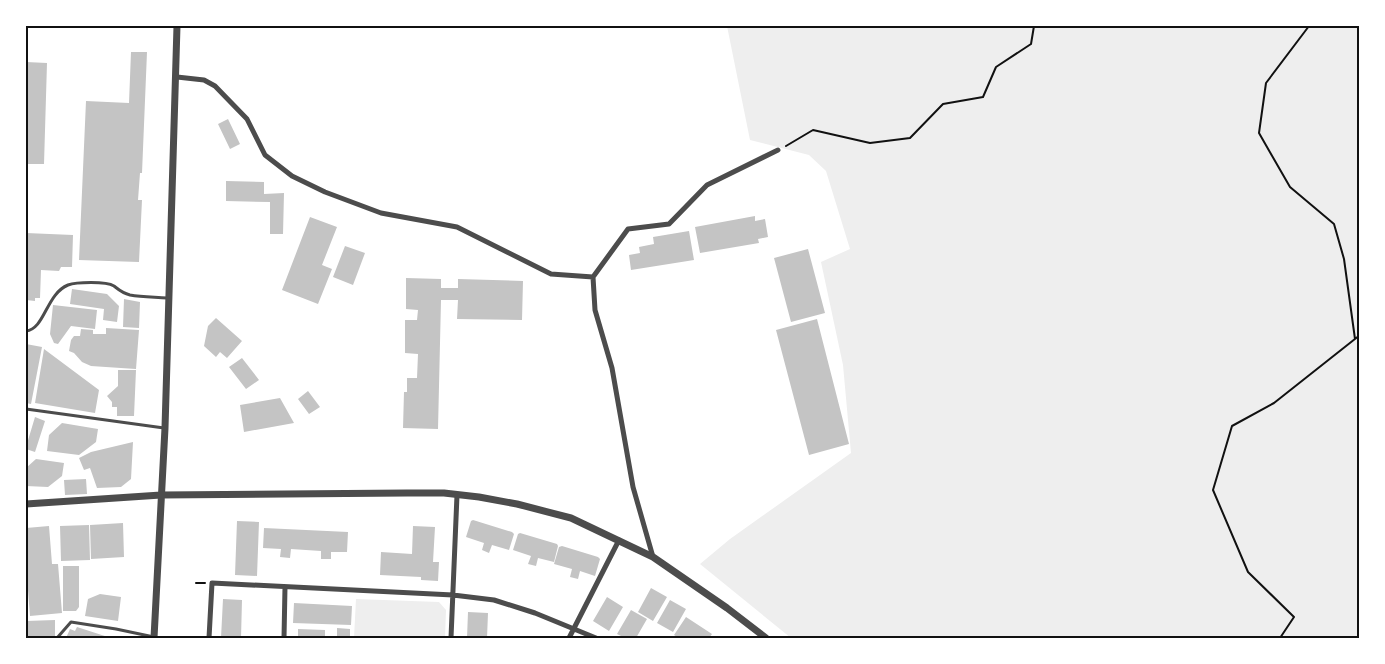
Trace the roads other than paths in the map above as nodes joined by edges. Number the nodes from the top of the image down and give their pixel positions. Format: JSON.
{"nodes":[{"id":1,"x":177,"y":26,"type":"edge"},
{"id":2,"x":177,"y":77,"type":"junction"},
{"id":3,"x":778,"y":150,"type":"road end"},
{"id":4,"x":593,"y":277,"type":"junction"},
{"id":5,"x":169,"y":298,"type":"junction"},
{"id":6,"x":26,"y":331,"type":"edge"},
{"id":7,"x":26,"y":409,"type":"edge"},
{"id":8,"x":165,"y":428,"type":"junction"},
{"id":9,"x":161,"y":495,"type":"junction"},
{"id":10,"x":457,"y":495,"type":"junction"},
{"id":11,"x":26,"y":504,"type":"edge"},
{"id":12,"x":619,"y":540,"type":"junction"},
{"id":13,"x":653,"y":557,"type":"junction"},
{"id":14,"x":285,"y":587,"type":"junction"},
{"id":15,"x":453,"y":595,"type":"junction"},
{"id":16,"x":575,"y":629,"type":"junction"},
{"id":17,"x":154,"y":638,"type":"edge"},
{"id":18,"x":57,"y":639,"type":"edge"},
{"id":19,"x":209,"y":639,"type":"edge"},
{"id":20,"x":284,"y":639,"type":"edge"},
{"id":21,"x":451,"y":639,"type":"edge"},
{"id":22,"x":569,"y":639,"type":"edge"},
{"id":23,"x":596,"y":639,"type":"edge"},
{"id":24,"x":766,"y":639,"type":"edge"}],
"edges":[{"from":1,"to":2,"type":"street"},
{"from":2,"to":4,"type":"street"},
{"from":2,"to":5,"type":"street"},
{"from":3,"to":4,"type":"street"},
{"from":4,"to":13,"type":"street"},
{"from":5,"to":6,"type":"lane"},
{"from":5,"to":8,"type":"street"},
{"from":7,"to":8,"type":"lane"},
{"from":8,"to":9,"type":"street"},
{"from":9,"to":10,"type":"street"},
{"from":9,"to":11,"type":"street"},
{"from":9,"to":17,"type":"street"},
{"from":10,"to":12,"type":"street"},
{"from":10,"to":15,"type":"street"},
{"from":12,"to":13,"type":"street"},
{"from":12,"to":16,"type":"street"},
{"from":13,"to":24,"type":"street"},
{"from":14,"to":15,"type":"street"},
{"from":14,"to":19,"type":"street"},
{"from":14,"to":20,"type":"street"},
{"from":15,"to":16,"type":"street"},
{"from":15,"to":21,"type":"street"},
{"from":16,"to":22,"type":"street"},
{"from":16,"to":23,"type":"street"},
{"from":17,"to":18,"type":"lane"}]}
